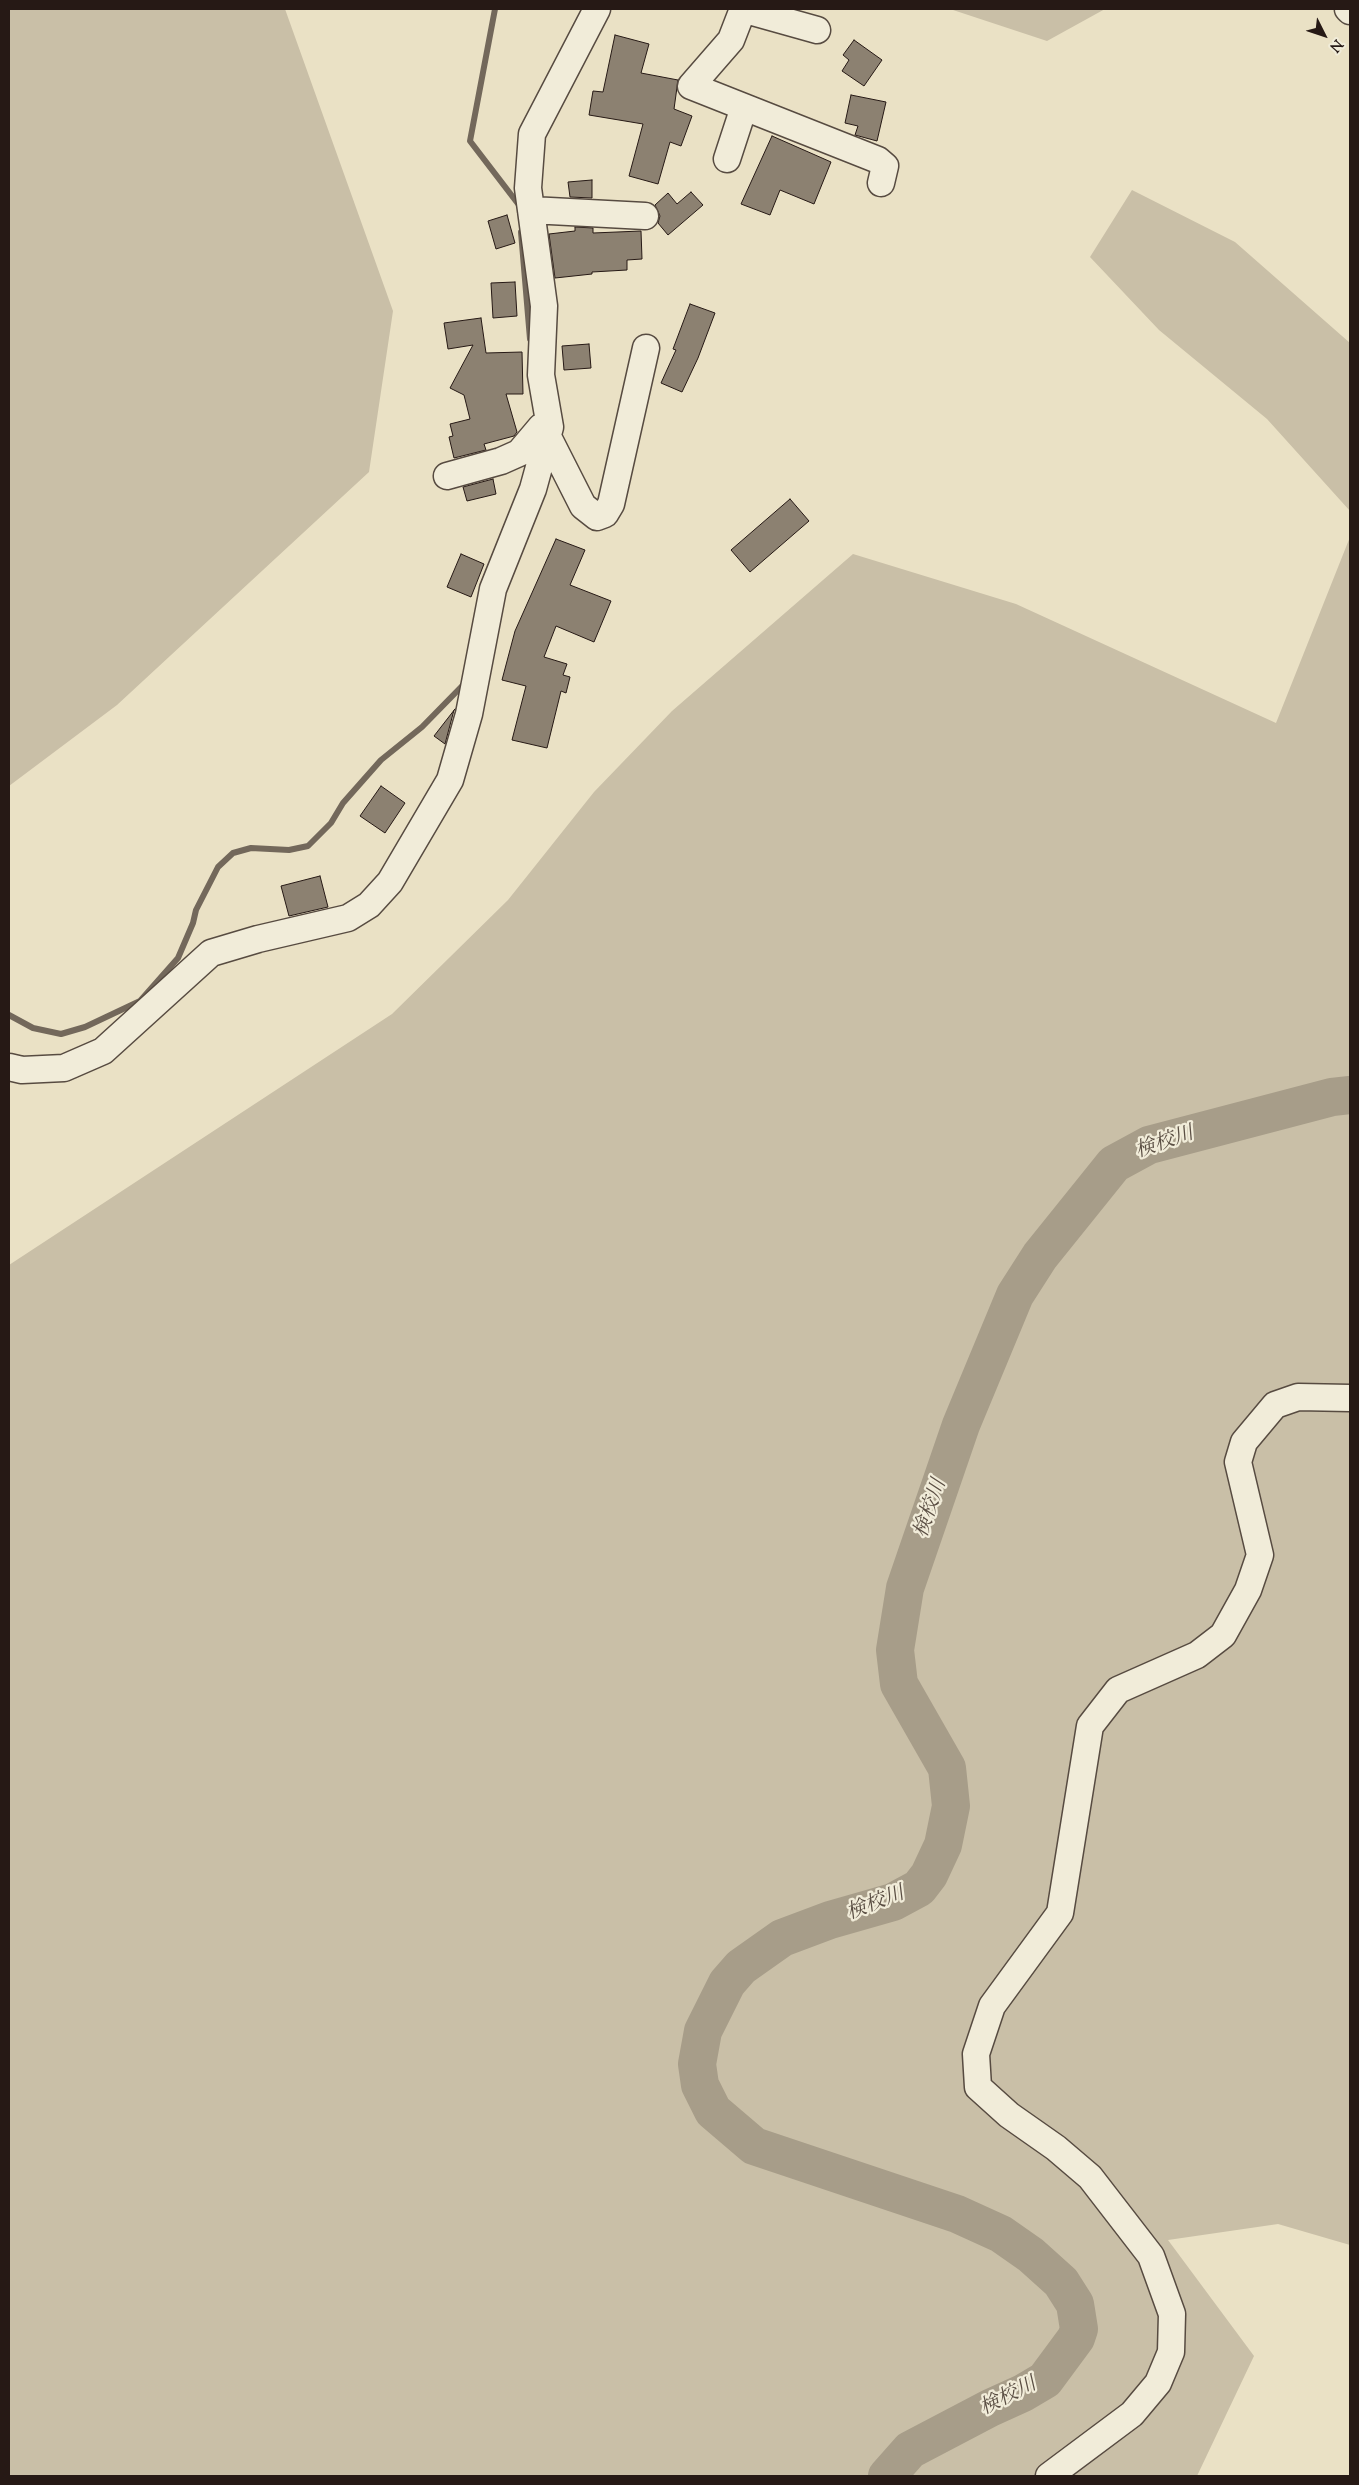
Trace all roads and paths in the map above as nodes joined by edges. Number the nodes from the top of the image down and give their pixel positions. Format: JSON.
{"nodes":[{"id":1,"x":597,"y":9,"type":"edge"},
{"id":2,"x":743,"y":9,"type":"edge"},
{"id":3,"x":817,"y":30,"type":"dead end"},
{"id":4,"x":744,"y":107,"type":"junction"},
{"id":5,"x":727,"y":159,"type":"dead end"},
{"id":6,"x":881,"y":183,"type":"dead end"},
{"id":7,"x":531,"y":210,"type":"junction"},
{"id":8,"x":645,"y":216,"type":"dead end"},
{"id":9,"x":646,"y":348,"type":"dead end"},
{"id":10,"x":541,"y":433,"type":"junction"},
{"id":11,"x":447,"y":476,"type":"dead end"},
{"id":12,"x":9,"y":1067,"type":"edge"},
{"id":13,"x":1350,"y":1398,"type":"edge"},
{"id":14,"x":1049,"y":2476,"type":"edge"}],
"edges":[{"from":1,"to":7,"type":"street"},
{"from":2,"to":3,"type":"street"},
{"from":2,"to":4,"type":"street"},
{"from":4,"to":5,"type":"street"},
{"from":4,"to":6,"type":"street"},
{"from":7,"to":8,"type":"street"},
{"from":7,"to":10,"type":"street"},
{"from":9,"to":10,"type":"street"},
{"from":10,"to":11,"type":"street"},
{"from":10,"to":12,"type":"street"},
{"from":13,"to":14,"type":"street"}]}
